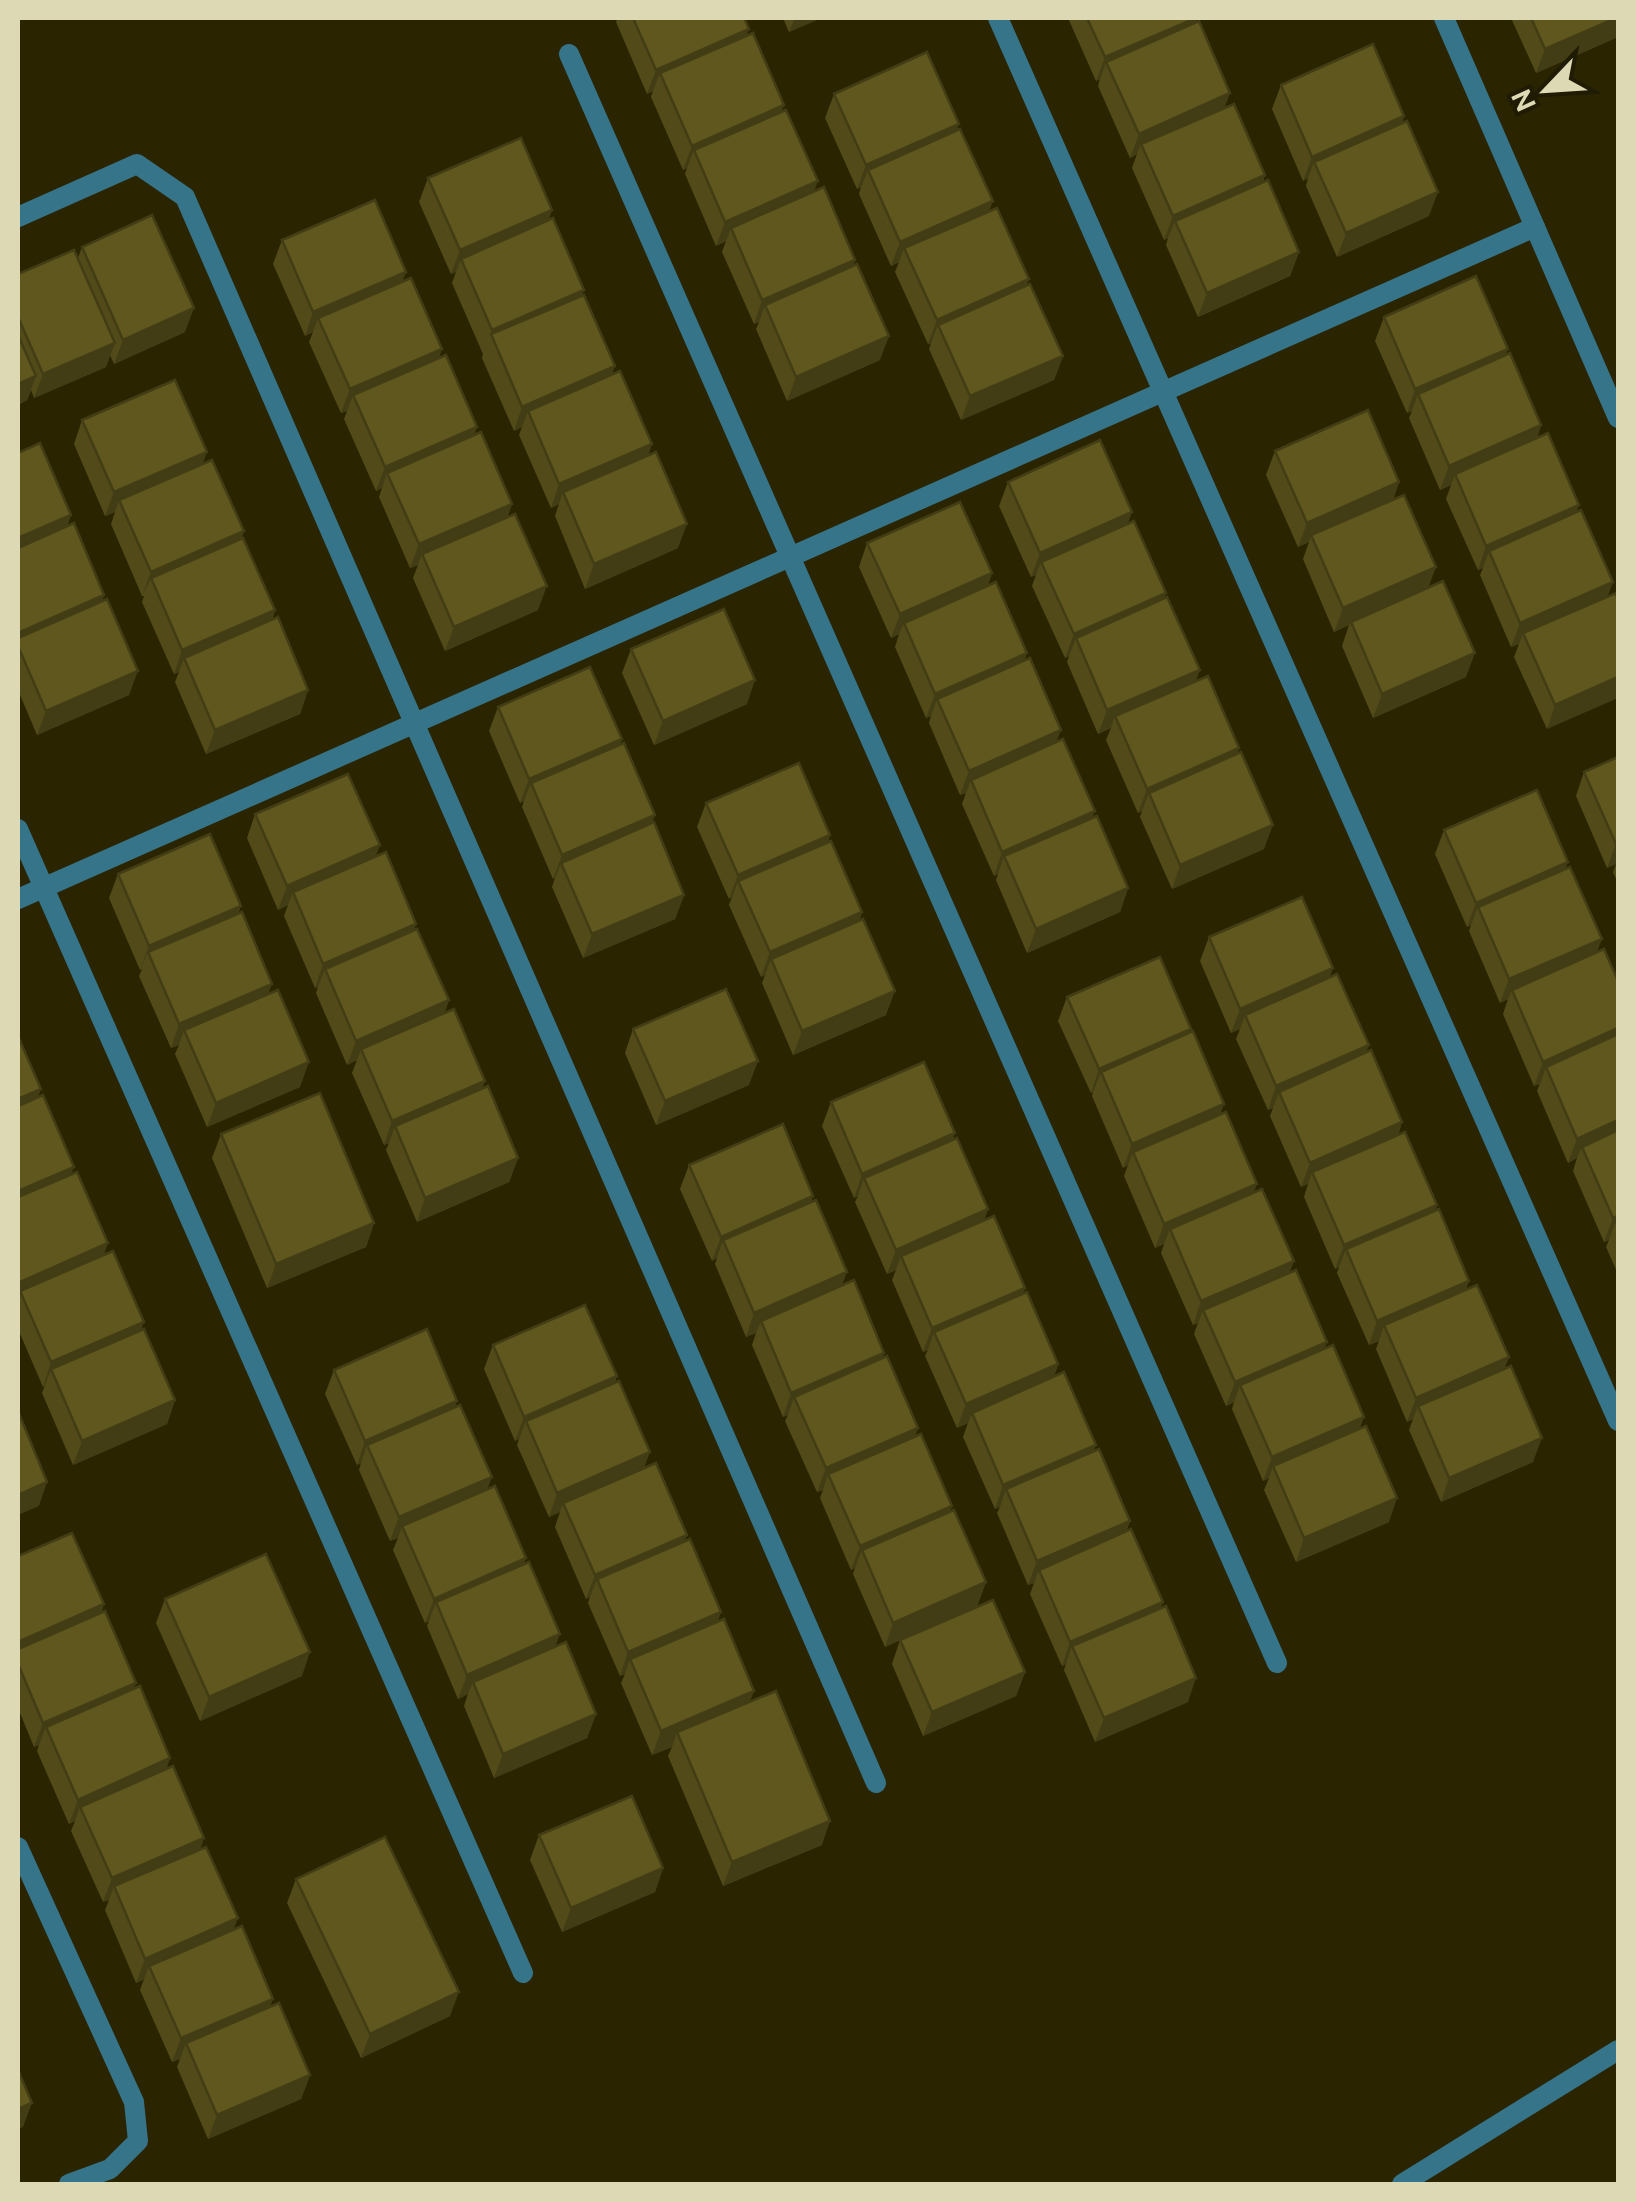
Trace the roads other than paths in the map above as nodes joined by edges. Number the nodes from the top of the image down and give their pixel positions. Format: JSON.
{"nodes":[{"id":1,"x":998,"y":18,"type":"edge"},
{"id":2,"x":1444,"y":18,"type":"edge"},
{"id":3,"x":568,"y":54,"type":"dead end"},
{"id":4,"x":18,"y":217,"type":"edge"},
{"id":5,"x":1536,"y":227,"type":"junction"},
{"id":6,"x":1163,"y":391,"type":"junction"},
{"id":7,"x":1618,"y":418,"type":"edge"},
{"id":8,"x":790,"y":557,"type":"junction"},
{"id":9,"x":413,"y":723,"type":"junction"},
{"id":10,"x":18,"y":829,"type":"edge"},
{"id":11,"x":44,"y":888,"type":"junction"},
{"id":12,"x":18,"y":899,"type":"edge"},
{"id":13,"x":1618,"y":1421,"type":"edge"},
{"id":14,"x":1277,"y":1662,"type":"dead end"},
{"id":15,"x":876,"y":1784,"type":"dead end"},
{"id":16,"x":18,"y":1847,"type":"edge"},
{"id":17,"x":522,"y":1973,"type":"dead end"},
{"id":18,"x":1618,"y":2050,"type":"edge"},
{"id":19,"x":69,"y":2184,"type":"edge"},
{"id":20,"x":1402,"y":2184,"type":"edge"}],
"edges":[{"from":1,"to":6,"type":"street"},
{"from":2,"to":5,"type":"street"},
{"from":3,"to":8,"type":"street"},
{"from":4,"to":9,"type":"street"},
{"from":5,"to":6,"type":"street"},
{"from":5,"to":7,"type":"street"},
{"from":6,"to":8,"type":"street"},
{"from":6,"to":13,"type":"street"},
{"from":8,"to":9,"type":"street"},
{"from":8,"to":14,"type":"street"},
{"from":9,"to":11,"type":"street"},
{"from":9,"to":15,"type":"street"},
{"from":10,"to":11,"type":"street"},
{"from":11,"to":12,"type":"street"},
{"from":11,"to":17,"type":"street"},
{"from":16,"to":19,"type":"street"},
{"from":18,"to":20,"type":"street"}]}
